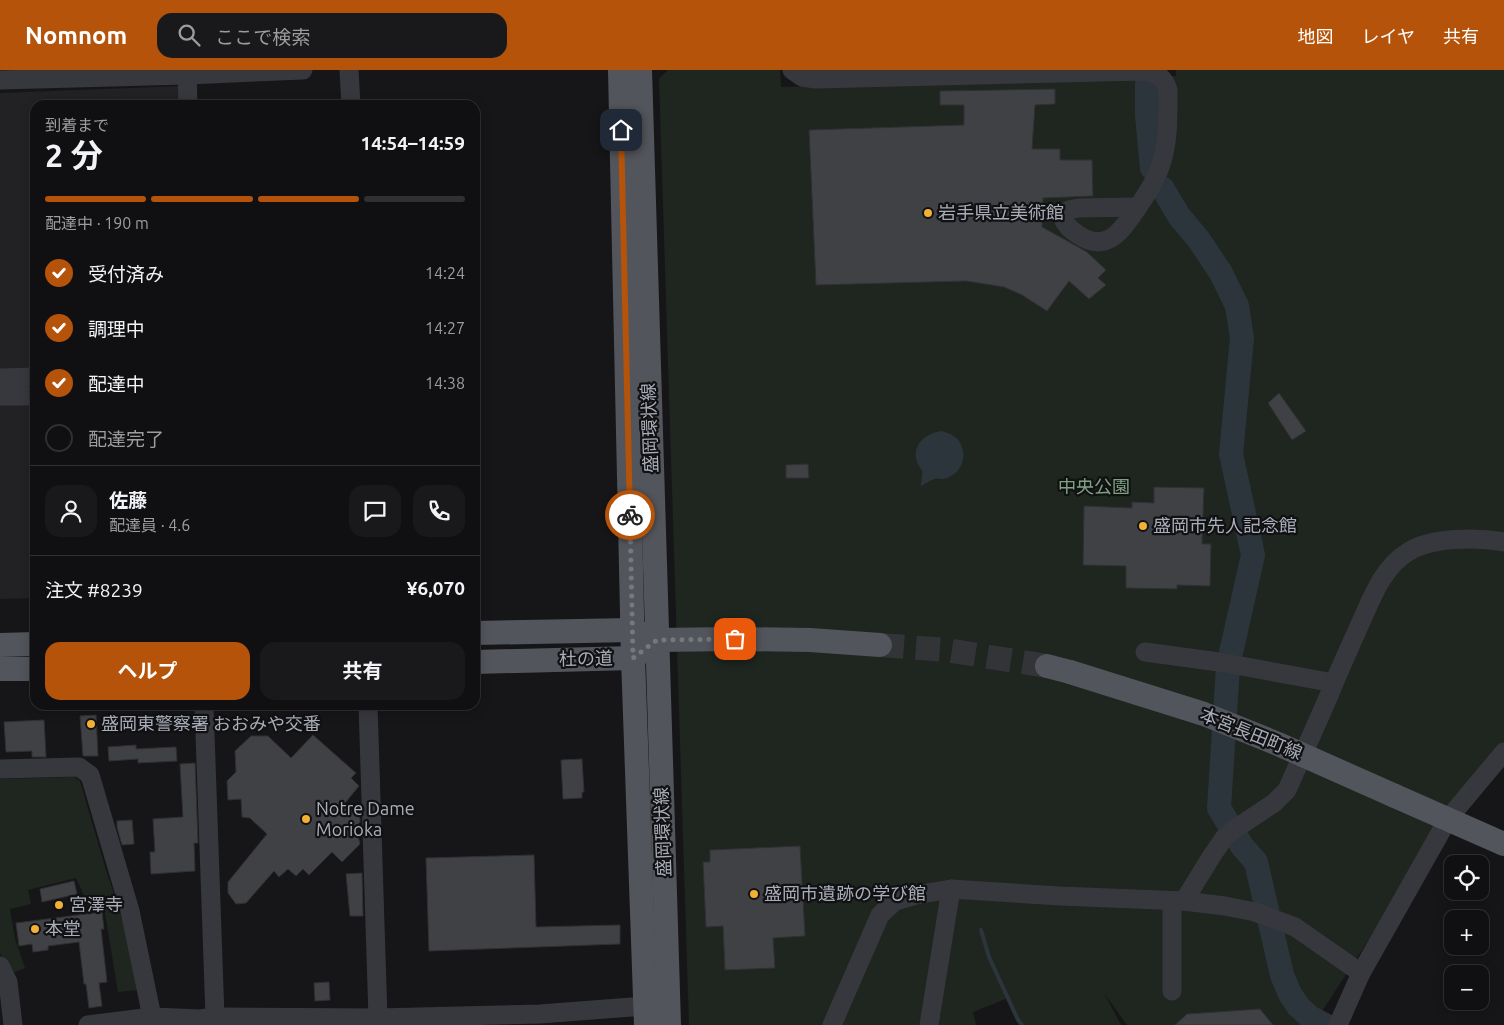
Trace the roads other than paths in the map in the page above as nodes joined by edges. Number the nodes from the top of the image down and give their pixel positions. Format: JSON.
{"nodes":[{"id":1,"x":303,"y":70,"type":"edge"},
{"id":2,"x":350,"y":70,"type":"edge"},
{"id":3,"x":620,"y":70,"type":"edge"},
{"id":4,"x":640,"y":70,"type":"edge"},
{"id":5,"x":792,"y":70,"type":"edge"},
{"id":6,"x":1027,"y":72,"type":"edge"},
{"id":7,"x":187,"y":73,"type":"edge"},
{"id":8,"x":0,"y":80,"type":"edge"},
{"id":9,"x":188,"y":100,"type":"edge"},
{"id":10,"x":351,"y":100,"type":"edge"},
{"id":11,"x":1138,"y":207,"type":"dead end"},
{"id":12,"x":30,"y":377,"type":"edge"},
{"id":13,"x":0,"y":378,"type":"edge"},
{"id":14,"x":0,"y":396,"type":"edge"},
{"id":15,"x":30,"y":396,"type":"edge"},
{"id":16,"x":1504,"y":542,"type":"edge"},
{"id":17,"x":633,"y":630,"type":"junction"},
{"id":18,"x":480,"y":633,"type":"edge"},
{"id":19,"x":657,"y":640,"type":"junction"},
{"id":20,"x":30,"y":644,"type":"edge"},
{"id":21,"x":0,"y":645,"type":"edge"},
{"id":22,"x":880,"y":645,"type":"tunnel mouth"},
{"id":23,"x":1145,"y":652,"type":"dead end"},
{"id":24,"x":633,"y":658,"type":"junction"},
{"id":25,"x":480,"y":662,"type":"edge"},
{"id":26,"x":1047,"y":666,"type":"tunnel mouth"},
{"id":27,"x":0,"y":669,"type":"edge"},
{"id":28,"x":30,"y":669,"type":"edge"},
{"id":29,"x":1337,"y":691,"type":"junction"},
{"id":30,"x":204,"y":710,"type":"edge"},
{"id":31,"x":368,"y":710,"type":"edge"},
{"id":32,"x":1504,"y":752,"type":"edge"},
{"id":33,"x":0,"y":769,"type":"edge"},
{"id":34,"x":1448,"y":819,"type":"junction"},
{"id":35,"x":1504,"y":844,"type":"edge"},
{"id":36,"x":951,"y":889,"type":"junction"},
{"id":37,"x":1178,"y":901,"type":"junction"},
{"id":38,"x":0,"y":966,"type":"edge"},
{"id":39,"x":1361,"y":973,"type":"junction"},
{"id":40,"x":1172,"y":991,"type":"dead end"},
{"id":41,"x":646,"y":1015,"type":"edge"},
{"id":42,"x":669,"y":1015,"type":"edge"},
{"id":43,"x":152,"y":1017,"type":"junction"},
{"id":44,"x":378,"y":1018,"type":"junction"},
{"id":45,"x":541,"y":1019,"type":"edge"},
{"id":46,"x":205,"y":1020,"type":"edge"},
{"id":47,"x":1339,"y":1024,"type":"edge"},
{"id":48,"x":13,"y":1025,"type":"edge"},
{"id":49,"x":88,"y":1025,"type":"edge"},
{"id":50,"x":832,"y":1025,"type":"edge"},
{"id":51,"x":929,"y":1025,"type":"edge"}],
"edges":[{"from":1,"to":7,"type":"street"},
{"from":2,"to":10,"type":"street"},
{"from":3,"to":17,"type":"main road","name":"盛岡環状線"},
{"from":4,"to":19,"type":"main road","name":"盛岡環状線"},
{"from":5,"to":6,"type":"street"},
{"from":6,"to":11,"type":"street"},
{"from":7,"to":8,"type":"street"},
{"from":7,"to":9,"type":"street"},
{"from":12,"to":13,"type":"street"},
{"from":14,"to":15,"type":"street"},
{"from":16,"to":29,"type":"street"},
{"from":17,"to":18,"type":"main road","name":"杜の道"},
{"from":17,"to":19,"type":"main road","name":"杜の道"},
{"from":17,"to":24,"type":"main road","name":"盛岡環状線"},
{"from":19,"to":22,"type":"main road"},
{"from":19,"to":24,"type":"main road","name":"杜の道"},
{"from":19,"to":42,"type":"main road","name":"盛岡環状線"},
{"from":20,"to":21,"type":"main road"},
{"from":23,"to":29,"type":"street"},
{"from":24,"to":25,"type":"main road","name":"杜の道"},
{"from":24,"to":41,"type":"main road","name":"盛岡環状線"},
{"from":26,"to":34,"type":"main road","name":"本宮長田町線","bridge":true},
{"from":27,"to":28,"type":"main road"},
{"from":29,"to":37,"type":"street"},
{"from":30,"to":46,"type":"street"},
{"from":31,"to":44,"type":"street"},
{"from":32,"to":34,"type":"street"},
{"from":33,"to":43,"type":"street"},
{"from":34,"to":35,"type":"main road","name":"本宮長田町線"},
{"from":34,"to":39,"type":"street"},
{"from":36,"to":37,"type":"street"},
{"from":36,"to":50,"type":"street"},
{"from":36,"to":51,"type":"street"},
{"from":37,"to":39,"type":"street"},
{"from":37,"to":40,"type":"street"},
{"from":38,"to":48,"type":"street"},
{"from":39,"to":47,"type":"street"},
{"from":41,"to":42,"type":"street"},
{"from":41,"to":45,"type":"street"},
{"from":43,"to":46,"type":"street"},
{"from":43,"to":49,"type":"street"},
{"from":44,"to":45,"type":"street"},
{"from":44,"to":46,"type":"street"}]}
